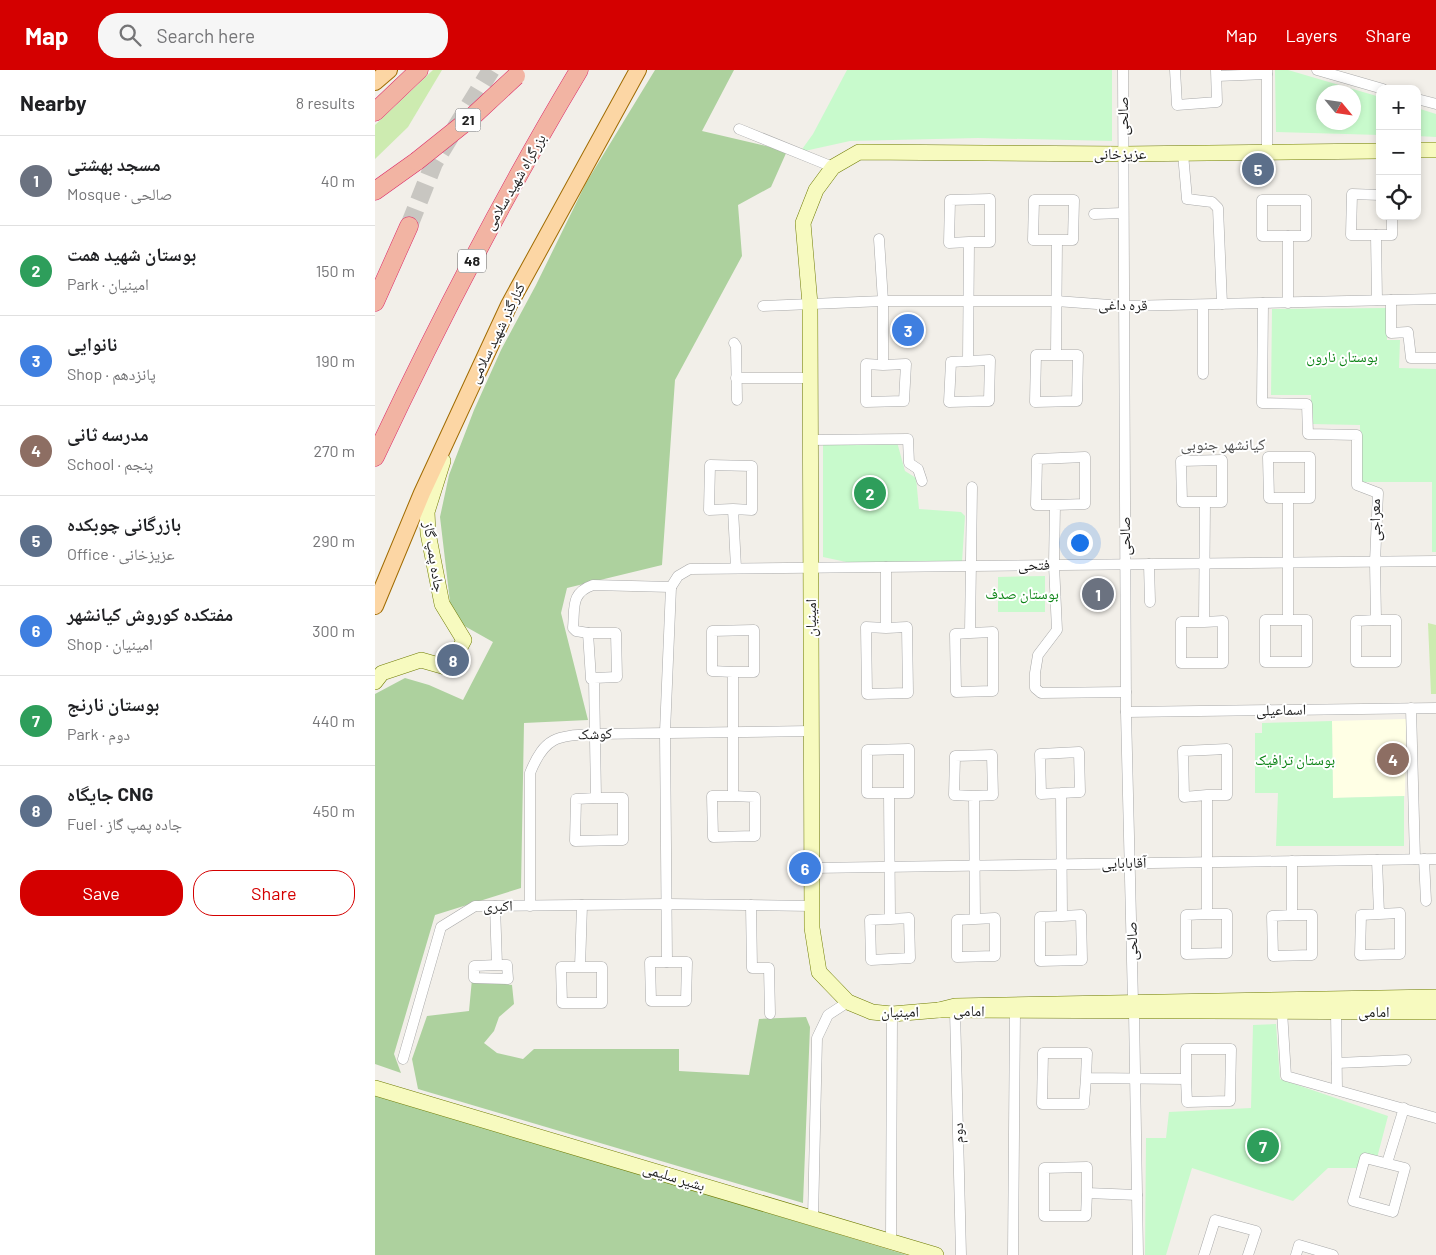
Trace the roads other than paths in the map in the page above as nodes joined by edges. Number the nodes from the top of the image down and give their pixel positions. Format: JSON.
{"nodes":[{"id":1,"x":389,"y":70,"type":"edge"},
{"id":2,"x":419,"y":70,"type":"edge"},
{"id":3,"x":579,"y":70,"type":"edge"},
{"id":4,"x":638,"y":70,"type":"edge"},
{"id":5,"x":1123,"y":70,"type":"edge"},
{"id":6,"x":1175,"y":70,"type":"edge"},
{"id":7,"x":1317,"y":70,"type":"edge"},
{"id":8,"x":1267,"y":72,"type":"edge"},
{"id":9,"x":519,"y":73,"type":"edge"},
{"id":10,"x":1216,"y":73,"type":"edge"},
{"id":11,"x":375,"y":82,"type":"edge"},
{"id":12,"x":1376,"y":87,"type":"edge"},
{"id":13,"x":1421,"y":100,"type":"edge"},
{"id":14,"x":1436,"y":104,"type":"edge"},
{"id":15,"x":375,"y":112,"type":"edge"},
{"id":16,"x":739,"y":129,"type":"dead end"},
{"id":17,"x":1421,"y":150,"type":"edge"},
{"id":18,"x":1436,"y":150,"type":"edge"},
{"id":19,"x":1376,"y":151,"type":"edge"},
{"id":20,"x":859,"y":152,"type":"joint"},
{"id":21,"x":1267,"y":152,"type":"junction"},
{"id":22,"x":1123,"y":154,"type":"junction"},
{"id":23,"x":1183,"y":154,"type":"junction"},
{"id":24,"x":833,"y":168,"type":"junction"},
{"id":25,"x":375,"y":191,"type":"edge"},
{"id":26,"x":1376,"y":195,"type":"edge"},
{"id":27,"x":1123,"y":213,"type":"junction"},
{"id":28,"x":1094,"y":214,"type":"dead end"},
{"id":29,"x":1392,"y":220,"type":"edge"},
{"id":30,"x":409,"y":226,"type":"tunnel mouth"},
{"id":31,"x":1376,"y":235,"type":"junction"},
{"id":32,"x":1288,"y":236,"type":"junction"},
{"id":33,"x":879,"y":240,"type":"dead end"},
{"id":34,"x":1057,"y":240,"type":"junction"},
{"id":35,"x":969,"y":242,"type":"junction"},
{"id":36,"x":1436,"y":299,"type":"edge"},
{"id":37,"x":1377,"y":300,"type":"junction"},
{"id":38,"x":1391,"y":300,"type":"junction"},
{"id":39,"x":883,"y":301,"type":"junction"},
{"id":40,"x":375,"y":302,"type":"edge"},
{"id":41,"x":968,"y":302,"type":"junction"},
{"id":42,"x":1056,"y":302,"type":"junction"},
{"id":43,"x":1288,"y":302,"type":"junction"},
{"id":44,"x":1263,"y":303,"type":"junction"},
{"id":45,"x":810,"y":304,"type":"junction"},
{"id":46,"x":1203,"y":304,"type":"junction"},
{"id":47,"x":1223,"y":304,"type":"junction"},
{"id":48,"x":763,"y":306,"type":"dead end"},
{"id":49,"x":1124,"y":306,"type":"junction"},
{"id":50,"x":734,"y":343,"type":"dead end"},
{"id":51,"x":1056,"y":355,"type":"junction"},
{"id":52,"x":1436,"y":358,"type":"edge"},
{"id":53,"x":967,"y":361,"type":"junction"},
{"id":54,"x":883,"y":365,"type":"junction"},
{"id":55,"x":1203,"y":374,"type":"dead end"},
{"id":56,"x":736,"y":378,"type":"junction"},
{"id":57,"x":810,"y":378,"type":"junction"},
{"id":58,"x":737,"y":400,"type":"dead end"},
{"id":59,"x":457,"y":418,"type":"junction"},
{"id":60,"x":810,"y":440,"type":"junction"},
{"id":61,"x":375,"y":457,"type":"edge"},
{"id":62,"x":922,"y":481,"type":"dead end"},
{"id":63,"x":972,"y":487,"type":"dead end"},
{"id":64,"x":1288,"y":498,"type":"junction"},
{"id":65,"x":1205,"y":502,"type":"junction"},
{"id":66,"x":1055,"y":505,"type":"junction"},
{"id":67,"x":733,"y":509,"type":"junction"},
{"id":68,"x":1436,"y":561,"type":"edge"},
{"id":69,"x":1375,"y":562,"type":"junction"},
{"id":70,"x":1288,"y":563,"type":"junction"},
{"id":71,"x":1125,"y":564,"type":"junction"},
{"id":72,"x":1149,"y":564,"type":"junction"},
{"id":73,"x":1205,"y":564,"type":"junction"},
{"id":74,"x":1054,"y":565,"type":"junction"},
{"id":75,"x":887,"y":566,"type":"junction"},
{"id":76,"x":972,"y":566,"type":"junction"},
{"id":77,"x":811,"y":567,"type":"junction"},
{"id":78,"x":737,"y":568,"type":"junction"},
{"id":79,"x":671,"y":587,"type":"junction"},
{"id":80,"x":1150,"y":602,"type":"dead end"},
{"id":81,"x":375,"y":606,"type":"edge"},
{"id":82,"x":1288,"y":620,"type":"junction"},
{"id":83,"x":1376,"y":620,"type":"junction"},
{"id":84,"x":1204,"y":622,"type":"junction"},
{"id":85,"x":886,"y":628,"type":"junction"},
{"id":86,"x":588,"y":633,"type":"junction"},
{"id":87,"x":970,"y":633,"type":"junction"},
{"id":88,"x":733,"y":672,"type":"junction"},
{"id":89,"x":594,"y":678,"type":"junction"},
{"id":90,"x":375,"y":682,"type":"edge"},
{"id":91,"x":1126,"y":692,"type":"junction"},
{"id":92,"x":1411,"y":708,"type":"junction"},
{"id":93,"x":1436,"y":708,"type":"edge"},
{"id":94,"x":1127,"y":712,"type":"junction"},
{"id":95,"x":811,"y":731,"type":"junction"},
{"id":96,"x":665,"y":732,"type":"junction"},
{"id":97,"x":735,"y":732,"type":"junction"},
{"id":98,"x":594,"y":734,"type":"junction"},
{"id":99,"x":889,"y":793,"type":"junction"},
{"id":100,"x":1061,"y":793,"type":"junction"},
{"id":101,"x":1207,"y":795,"type":"junction"},
{"id":102,"x":733,"y":796,"type":"junction"},
{"id":103,"x":974,"y":796,"type":"junction"},
{"id":104,"x":596,"y":798,"type":"junction"},
{"id":105,"x":1419,"y":859,"type":"junction"},
{"id":106,"x":1436,"y":859,"type":"edge"},
{"id":107,"x":1377,"y":860,"type":"junction"},
{"id":108,"x":1292,"y":861,"type":"junction"},
{"id":109,"x":1205,"y":862,"type":"junction"},
{"id":110,"x":1131,"y":863,"type":"junction"},
{"id":111,"x":1061,"y":864,"type":"junction"},
{"id":112,"x":975,"y":866,"type":"junction"},
{"id":113,"x":890,"y":867,"type":"junction"},
{"id":114,"x":812,"y":868,"type":"junction"},
{"id":115,"x":1426,"y":901,"type":"dead end"},
{"id":116,"x":668,"y":904,"type":"junction"},
{"id":117,"x":582,"y":905,"type":"junction"},
{"id":118,"x":495,"y":906,"type":"junction"},
{"id":119,"x":530,"y":906,"type":"junction"},
{"id":120,"x":751,"y":906,"type":"junction"},
{"id":121,"x":812,"y":906,"type":"junction"},
{"id":122,"x":1207,"y":914,"type":"junction"},
{"id":123,"x":1379,"y":914,"type":"junction"},
{"id":124,"x":1292,"y":915,"type":"junction"},
{"id":125,"x":1062,"y":916,"type":"junction"},
{"id":126,"x":890,"y":919,"type":"junction"},
{"id":127,"x":975,"y":919,"type":"junction"},
{"id":128,"x":667,"y":962,"type":"junction"},
{"id":129,"x":497,"y":965,"type":"dead end"},
{"id":130,"x":580,"y":967,"type":"junction"},
{"id":131,"x":1436,"y":997,"type":"edge"},
{"id":132,"x":848,"y":1002,"type":"junction"},
{"id":133,"x":1134,"y":1007,"type":"junction"},
{"id":134,"x":939,"y":1010,"type":"junction"},
{"id":135,"x":955,"y":1011,"type":"junction"},
{"id":136,"x":1015,"y":1011,"type":"junction"},
{"id":137,"x":1282,"y":1012,"type":"junction"},
{"id":138,"x":1336,"y":1012,"type":"junction"},
{"id":139,"x":1436,"y":1012,"type":"edge"},
{"id":140,"x":770,"y":1014,"type":"dead end"},
{"id":141,"x":892,"y":1014,"type":"junction"},
{"id":142,"x":403,"y":1059,"type":"dead end"},
{"id":143,"x":1406,"y":1060,"type":"dead end"},
{"id":144,"x":1337,"y":1063,"type":"junction"},
{"id":145,"x":1086,"y":1078,"type":"junction"},
{"id":146,"x":1136,"y":1079,"type":"junction"},
{"id":147,"x":1186,"y":1079,"type":"junction"},
{"id":148,"x":377,"y":1087,"type":"edge"},
{"id":149,"x":1337,"y":1089,"type":"junction"},
{"id":150,"x":1404,"y":1108,"type":"junction"},
{"id":151,"x":1436,"y":1118,"type":"edge"},
{"id":152,"x":1387,"y":1163,"type":"junction"},
{"id":153,"x":1087,"y":1193,"type":"junction"},
{"id":154,"x":1137,"y":1195,"type":"junction"},
{"id":155,"x":813,"y":1218,"type":"junction"},
{"id":156,"x":891,"y":1242,"type":"junction"},
{"id":157,"x":936,"y":1255,"type":"edge"},
{"id":158,"x":961,"y":1255,"type":"edge"},
{"id":159,"x":1013,"y":1255,"type":"edge"},
{"id":160,"x":1138,"y":1255,"type":"edge"},
{"id":161,"x":1204,"y":1255,"type":"edge"},
{"id":162,"x":1248,"y":1255,"type":"edge"},
{"id":163,"x":1296,"y":1255,"type":"edge"},
{"id":164,"x":1333,"y":1255,"type":"edge"}],
"edges":[{"from":1,"to":11,"type":"main road"},
{"from":2,"to":15,"type":"highway"},
{"from":3,"to":61,"type":"highway","name":"بزرگراه شهید سلامی","number":"48"},
{"from":4,"to":59,"type":"main road","name":"کنارگذر شهید سلامی"},
{"from":5,"to":22,"type":"street","name":"صالحی"},
{"from":6,"to":10,"type":"street"},
{"from":7,"to":12,"type":"street"},
{"from":8,"to":10,"type":"street"},
{"from":8,"to":21,"type":"street"},
{"from":9,"to":25,"type":"highway","number":"21","bridge":true},
{"from":13,"to":14,"type":"street"},
{"from":16,"to":24,"type":"street"},
{"from":17,"to":18,"type":"main road"},
{"from":19,"to":21,"type":"main road","name":"عزیزخانی"},
{"from":20,"to":22,"type":"main road","name":"عزیزخانی"},
{"from":20,"to":24,"type":"main road","name":"امینیان"},
{"from":21,"to":23,"type":"main road","name":"عزیزخانی"},
{"from":22,"to":23,"type":"main road","name":"عزیزخانی"},
{"from":22,"to":27,"type":"street","name":"صالحی"},
{"from":23,"to":47,"type":"street"},
{"from":24,"to":45,"type":"main road","name":"امینیان"},
{"from":26,"to":31,"type":"street"},
{"from":27,"to":28,"type":"street"},
{"from":27,"to":49,"type":"street","name":"صالحی"},
{"from":29,"to":31,"type":"street"},
{"from":30,"to":40,"type":"highway"},
{"from":31,"to":37,"type":"street"},
{"from":32,"to":32,"type":"street"},
{"from":32,"to":43,"type":"street"},
{"from":33,"to":39,"type":"street"},
{"from":34,"to":34,"type":"street"},
{"from":34,"to":42,"type":"street"},
{"from":35,"to":35,"type":"street"},
{"from":35,"to":41,"type":"street"},
{"from":36,"to":38,"type":"street","name":"قره داغی"},
{"from":37,"to":38,"type":"street","name":"قره داغی"},
{"from":37,"to":43,"type":"street","name":"قره داغی"},
{"from":38,"to":52,"type":"street"},
{"from":39,"to":41,"type":"street","name":"قره داغی"},
{"from":39,"to":45,"type":"street","name":"قره داغی"},
{"from":39,"to":54,"type":"street"},
{"from":41,"to":42,"type":"street","name":"قره داغی"},
{"from":41,"to":53,"type":"street"},
{"from":42,"to":49,"type":"street","name":"قره داغی"},
{"from":42,"to":51,"type":"street"},
{"from":43,"to":44,"type":"street","name":"قره داغی"},
{"from":44,"to":47,"type":"street","name":"قره داغی"},
{"from":44,"to":69,"type":"street","name":"معراجی"},
{"from":45,"to":48,"type":"street","name":"قره داغی"},
{"from":45,"to":57,"type":"main road","name":"امینیان"},
{"from":46,"to":47,"type":"street","name":"قره داغی"},
{"from":46,"to":49,"type":"street","name":"قره داغی"},
{"from":46,"to":55,"type":"street"},
{"from":49,"to":71,"type":"street","name":"صالحی"},
{"from":50,"to":56,"type":"street"},
{"from":51,"to":51,"type":"street"},
{"from":53,"to":53,"type":"street"},
{"from":54,"to":54,"type":"street"},
{"from":56,"to":57,"type":"street"},
{"from":56,"to":58,"type":"street"},
{"from":57,"to":60,"type":"main road","name":"امینیان"},
{"from":59,"to":81,"type":"main road","name":"کنارگذر شهید سلامی"},
{"from":59,"to":90,"type":"main road","name":"جاده پمپ گاز"},
{"from":60,"to":62,"type":"street"},
{"from":60,"to":77,"type":"main road","name":"امینیان"},
{"from":63,"to":76,"type":"street"},
{"from":64,"to":64,"type":"street"},
{"from":64,"to":70,"type":"street"},
{"from":65,"to":65,"type":"street"},
{"from":65,"to":73,"type":"street"},
{"from":66,"to":66,"type":"street"},
{"from":66,"to":74,"type":"street"},
{"from":67,"to":67,"type":"street"},
{"from":67,"to":78,"type":"street"},
{"from":68,"to":69,"type":"street","name":"فتحی"},
{"from":69,"to":70,"type":"street","name":"فتحی"},
{"from":69,"to":83,"type":"street"},
{"from":70,"to":73,"type":"street","name":"فتحی"},
{"from":70,"to":82,"type":"street"},
{"from":71,"to":72,"type":"street","name":"فتحی"},
{"from":71,"to":74,"type":"street","name":"فتحی"},
{"from":71,"to":91,"type":"street","name":"صالحی"},
{"from":72,"to":73,"type":"street","name":"فتحی"},
{"from":72,"to":80,"type":"street"},
{"from":73,"to":84,"type":"street"},
{"from":74,"to":76,"type":"street","name":"فتحی"},
{"from":74,"to":91,"type":"street"},
{"from":75,"to":76,"type":"street","name":"فتحی"},
{"from":75,"to":77,"type":"street","name":"فتحی"},
{"from":75,"to":85,"type":"street"},
{"from":76,"to":87,"type":"street"},
{"from":77,"to":78,"type":"street","name":"فتحی"},
{"from":77,"to":95,"type":"main road","name":"امینیان"},
{"from":78,"to":79,"type":"street","name":"فتحی"},
{"from":79,"to":86,"type":"street"},
{"from":79,"to":96,"type":"street"},
{"from":82,"to":82,"type":"street"},
{"from":83,"to":83,"type":"street"},
{"from":84,"to":84,"type":"street"},
{"from":85,"to":85,"type":"street"},
{"from":86,"to":89,"type":"street"},
{"from":86,"to":89,"type":"street"},
{"from":87,"to":87,"type":"street"},
{"from":88,"to":88,"type":"street"},
{"from":88,"to":97,"type":"street"},
{"from":89,"to":98,"type":"street"},
{"from":91,"to":94,"type":"street","name":"صالحی"},
{"from":92,"to":93,"type":"street","name":"اسماعیلی"},
{"from":92,"to":94,"type":"street","name":"اسماعیلی"},
{"from":92,"to":105,"type":"street"},
{"from":94,"to":110,"type":"street","name":"صالحی"},
{"from":95,"to":97,"type":"street","name":"کوشک"},
{"from":95,"to":114,"type":"main road","name":"امینیان"},
{"from":96,"to":97,"type":"street","name":"کوشک"},
{"from":96,"to":98,"type":"street","name":"کوشک"},
{"from":96,"to":116,"type":"street"},
{"from":97,"to":102,"type":"street"},
{"from":98,"to":104,"type":"street"},
{"from":98,"to":119,"type":"street","name":"کوشک"},
{"from":99,"to":99,"type":"street"},
{"from":99,"to":113,"type":"street"},
{"from":100,"to":100,"type":"street"},
{"from":100,"to":111,"type":"street"},
{"from":101,"to":101,"type":"street"},
{"from":101,"to":109,"type":"street"},
{"from":102,"to":102,"type":"street"},
{"from":103,"to":103,"type":"street"},
{"from":103,"to":112,"type":"street"},
{"from":104,"to":104,"type":"street"},
{"from":105,"to":106,"type":"street","name":"آقابابایی"},
{"from":105,"to":107,"type":"street","name":"آقابابایی"},
{"from":105,"to":115,"type":"street"},
{"from":107,"to":108,"type":"street","name":"آقابابایی"},
{"from":107,"to":123,"type":"street"},
{"from":108,"to":109,"type":"street","name":"آقابابایی"},
{"from":108,"to":124,"type":"street"},
{"from":109,"to":110,"type":"street","name":"آقابابایی"},
{"from":109,"to":122,"type":"street"},
{"from":110,"to":111,"type":"street","name":"آقابابایی"},
{"from":110,"to":133,"type":"street","name":"صالحی"},
{"from":111,"to":112,"type":"street","name":"آقابابایی"},
{"from":111,"to":125,"type":"street"},
{"from":112,"to":113,"type":"street","name":"آقابابایی"},
{"from":112,"to":127,"type":"street"},
{"from":113,"to":114,"type":"street","name":"آقابابایی"},
{"from":113,"to":126,"type":"street"},
{"from":114,"to":121,"type":"main road","name":"امینیان"},
{"from":116,"to":117,"type":"street","name":"اکبری"},
{"from":116,"to":120,"type":"street","name":"اکبری"},
{"from":116,"to":128,"type":"street"},
{"from":117,"to":119,"type":"street","name":"اکبری"},
{"from":117,"to":130,"type":"street"},
{"from":118,"to":119,"type":"street","name":"اکبری"},
{"from":118,"to":129,"type":"street"},
{"from":118,"to":142,"type":"street","name":"اکبری"},
{"from":120,"to":121,"type":"street","name":"اکبری"},
{"from":120,"to":140,"type":"street"},
{"from":121,"to":132,"type":"main road","name":"امینیان"},
{"from":122,"to":122,"type":"street"},
{"from":123,"to":123,"type":"street"},
{"from":124,"to":124,"type":"street"},
{"from":125,"to":125,"type":"street"},
{"from":126,"to":126,"type":"street"},
{"from":127,"to":127,"type":"street"},
{"from":128,"to":128,"type":"street"},
{"from":130,"to":130,"type":"street"},
{"from":131,"to":133,"type":"main road","name":"امامی"},
{"from":132,"to":141,"type":"main road","name":"امینیان"},
{"from":132,"to":155,"type":"street"},
{"from":133,"to":134,"type":"main road","name":"امامی"},
{"from":133,"to":136,"type":"main road","name":"امامی"},
{"from":133,"to":137,"type":"main road","name":"امامی"},
{"from":133,"to":146,"type":"street","name":"صالحی"},
{"from":134,"to":135,"type":"main road","name":"امامی"},
{"from":134,"to":141,"type":"main road","name":"امینیان"},
{"from":135,"to":136,"type":"main road","name":"امامی"},
{"from":135,"to":158,"type":"street","name":"دوم"},
{"from":136,"to":159,"type":"street"},
{"from":137,"to":138,"type":"main road","name":"امامی"},
{"from":137,"to":149,"type":"street"},
{"from":138,"to":139,"type":"main road","name":"امامی"},
{"from":138,"to":144,"type":"street"},
{"from":141,"to":156,"type":"street"},
{"from":143,"to":144,"type":"street"},
{"from":144,"to":149,"type":"street"},
{"from":145,"to":145,"type":"street"},
{"from":145,"to":146,"type":"street"},
{"from":146,"to":147,"type":"street"},
{"from":146,"to":154,"type":"street","name":"صالحی"},
{"from":147,"to":147,"type":"street"},
{"from":148,"to":155,"type":"main road","name":"بشیر سلیمی"},
{"from":149,"to":150,"type":"street"},
{"from":150,"to":151,"type":"street"},
{"from":150,"to":152,"type":"street"},
{"from":152,"to":152,"type":"street"},
{"from":153,"to":153,"type":"street"},
{"from":153,"to":154,"type":"street"},
{"from":154,"to":160,"type":"street","name":"صالحی"},
{"from":155,"to":156,"type":"main road","name":"بشیر سلیمی"},
{"from":156,"to":157,"type":"main road","name":"بشیر سلیمی"},
{"from":161,"to":162,"type":"street"},
{"from":163,"to":164,"type":"street"}]}
